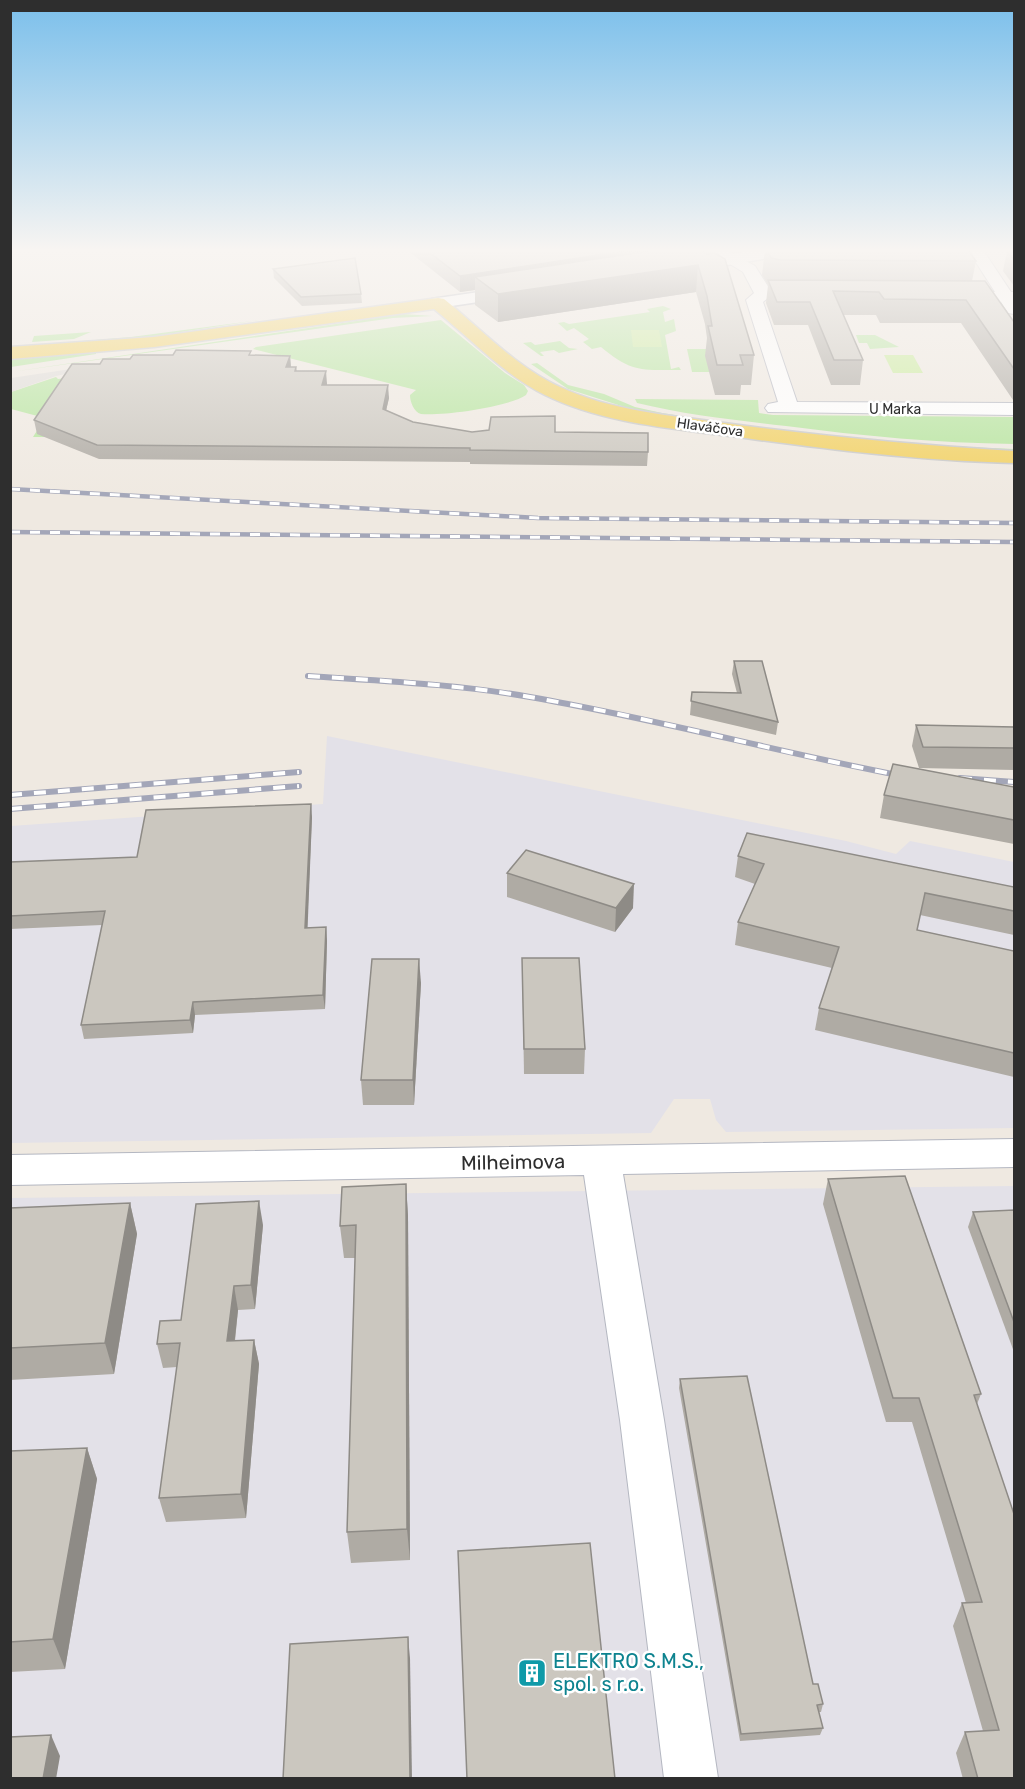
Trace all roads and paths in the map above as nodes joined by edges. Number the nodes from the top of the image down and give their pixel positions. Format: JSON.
{"nodes":[{"id":1,"x":216,"y":333,"type":"edge"},
{"id":2,"x":477,"y":333,"type":"edge"},
{"id":3,"x":763,"y":333,"type":"edge"},
{"id":4,"x":10,"y":353,"type":"edge"},
{"id":5,"x":1014,"y":410,"type":"edge"},
{"id":6,"x":1014,"y":457,"type":"edge"},
{"id":7,"x":1014,"y":1153,"type":"edge"},
{"id":8,"x":601,"y":1160,"type":"junction"},
{"id":9,"x":10,"y":1170,"type":"edge"},
{"id":10,"x":691,"y":1779,"type":"edge"}],
"edges":[{"from":1,"to":4,"type":"main road"},
{"from":2,"to":6,"type":"main road","name":"Hlaváčova"},
{"from":3,"to":5,"type":"street","name":"U Marka"},
{"from":7,"to":8,"type":"street","name":"Milheimova"},
{"from":8,"to":9,"type":"street","name":"Milheimova"},
{"from":8,"to":10,"type":"street"}]}
